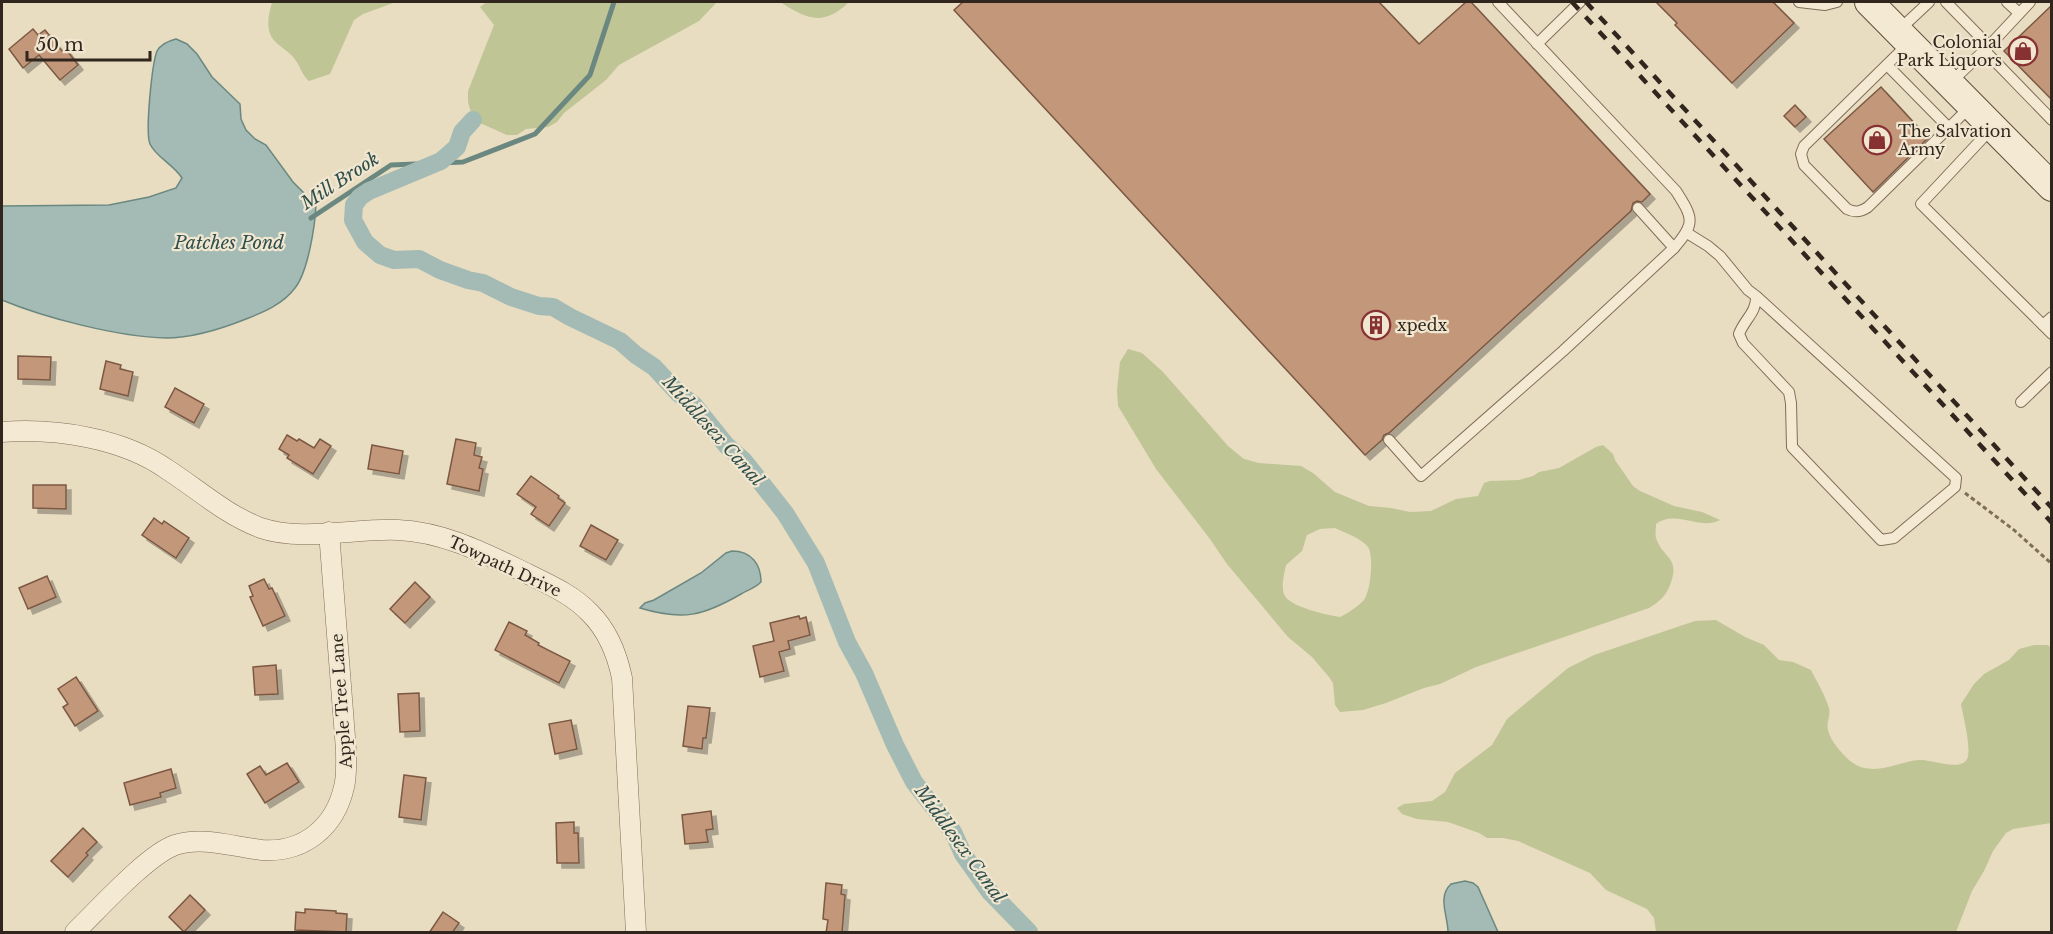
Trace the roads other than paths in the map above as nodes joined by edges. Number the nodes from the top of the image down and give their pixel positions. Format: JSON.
{"nodes":[{"id":1,"x":1498,"y":2,"type":"edge"},
{"id":2,"x":1580,"y":2,"type":"edge"},
{"id":3,"x":1799,"y":2,"type":"edge"},
{"id":4,"x":1837,"y":2,"type":"edge"},
{"id":5,"x":1869,"y":2,"type":"edge"},
{"id":6,"x":1929,"y":2,"type":"edge"},
{"id":7,"x":1946,"y":2,"type":"edge"},
{"id":8,"x":2007,"y":2,"type":"edge"},
{"id":9,"x":2031,"y":2,"type":"edge"},
{"id":10,"x":2019,"y":13,"type":"junction"},
{"id":11,"x":1904,"y":37,"type":"junction"},
{"id":12,"x":1537,"y":44,"type":"junction"},
{"id":13,"x":1987,"y":48,"type":"junction"},
{"id":14,"x":1887,"y":65,"type":"junction"},
{"id":15,"x":1950,"y":84,"type":"junction"},
{"id":16,"x":1972,"y":106,"type":"junction"},
{"id":17,"x":2052,"y":120,"type":"edge"},
{"id":18,"x":1993,"y":127,"type":"junction"},
{"id":19,"x":1949,"y":128,"type":"junction"},
{"id":20,"x":2052,"y":187,"type":"edge"},
{"id":21,"x":1638,"y":208,"type":"dead end"},
{"id":22,"x":1687,"y":233,"type":"junction"},
{"id":23,"x":1674,"y":248,"type":"junction"},
{"id":24,"x":1756,"y":296,"type":"junction"},
{"id":25,"x":2052,"y":317,"type":"edge"},
{"id":26,"x":2043,"y":325,"type":"junction"},
{"id":27,"x":2052,"y":334,"type":"edge"},
{"id":28,"x":2052,"y":372,"type":"edge"},
{"id":29,"x":2021,"y":402,"type":"dead end"},
{"id":30,"x":2,"y":432,"type":"edge"},
{"id":31,"x":1389,"y":440,"type":"dead end"},
{"id":32,"x":328,"y":532,"type":"junction"},
{"id":33,"x":75,"y":933,"type":"edge"},
{"id":34,"x":636,"y":933,"type":"edge"}],
"edges":[{"from":1,"to":12,"type":"lane"},
{"from":2,"to":12,"type":"lane"},
{"from":3,"to":4,"type":"lane"},
{"from":5,"to":11,"type":"main road"},
{"from":6,"to":11,"type":"lane"},
{"from":7,"to":13,"type":"lane"},
{"from":8,"to":10,"type":"lane"},
{"from":9,"to":10,"type":"lane"},
{"from":10,"to":13,"type":"lane"},
{"from":11,"to":14,"type":"lane"},
{"from":11,"to":15,"type":"main road"},
{"from":12,"to":22,"type":"lane"},
{"from":13,"to":15,"type":"lane"},
{"from":13,"to":17,"type":"lane"},
{"from":14,"to":19,"type":"lane"},
{"from":14,"to":19,"type":"lane"},
{"from":15,"to":16,"type":"main road"},
{"from":16,"to":18,"type":"main road"},
{"from":16,"to":19,"type":"lane"},
{"from":18,"to":20,"type":"main road"},
{"from":18,"to":26,"type":"lane"},
{"from":21,"to":23,"type":"lane"},
{"from":22,"to":23,"type":"lane"},
{"from":22,"to":24,"type":"lane"},
{"from":23,"to":31,"type":"lane"},
{"from":24,"to":24,"type":"lane"},
{"from":25,"to":26,"type":"lane"},
{"from":26,"to":27,"type":"lane"},
{"from":28,"to":29,"type":"lane"},
{"from":30,"to":32,"type":"street","name":"Towpath Drive"},
{"from":32,"to":33,"type":"street","name":"Apple Tree Lane"},
{"from":32,"to":34,"type":"street","name":"Towpath Drive"}]}
